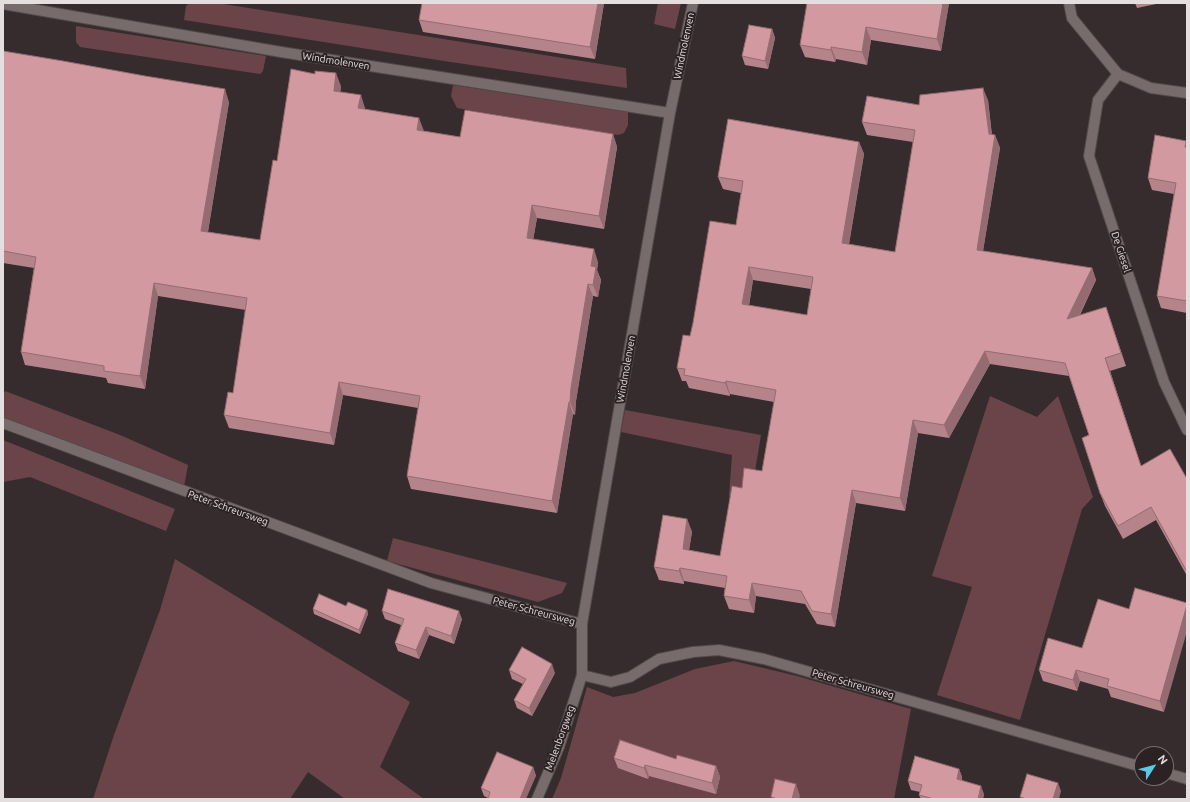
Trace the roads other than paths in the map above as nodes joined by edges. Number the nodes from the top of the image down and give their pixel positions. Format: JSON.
{"nodes":[{"id":1,"x":693,"y":3,"type":"edge"},
{"id":2,"x":1069,"y":3,"type":"edge"},
{"id":3,"x":3,"y":4,"type":"edge"},
{"id":4,"x":1118,"y":74,"type":"junction"},
{"id":5,"x":1187,"y":93,"type":"edge"},
{"id":6,"x":670,"y":113,"type":"junction"},
{"id":7,"x":3,"y":423,"type":"edge"},
{"id":8,"x":1187,"y":430,"type":"edge"},
{"id":9,"x":582,"y":624,"type":"junction"},
{"id":10,"x":582,"y":675,"type":"junction"},
{"id":11,"x":1134,"y":764,"type":"edge"},
{"id":12,"x":1174,"y":775,"type":"edge"},
{"id":13,"x":1187,"y":779,"type":"edge"},
{"id":14,"x":537,"y":799,"type":"edge"}],
"edges":[{"from":1,"to":6,"type":"street","name":"Windmolenven"},
{"from":2,"to":4,"type":"street"},
{"from":3,"to":6,"type":"street","name":"Windmolenven"},
{"from":4,"to":5,"type":"street"},
{"from":4,"to":8,"type":"street","name":"De Giesel"},
{"from":6,"to":9,"type":"street","name":"Windmolenven"},
{"from":7,"to":9,"type":"street","name":"Peter Schreursweg"},
{"from":9,"to":10,"type":"street","name":"Peter Schreursweg"},
{"from":10,"to":11,"type":"street","name":"Peter Schreursweg"},
{"from":10,"to":14,"type":"street","name":"Melenborgweg"},
{"from":12,"to":13,"type":"street"}]}
